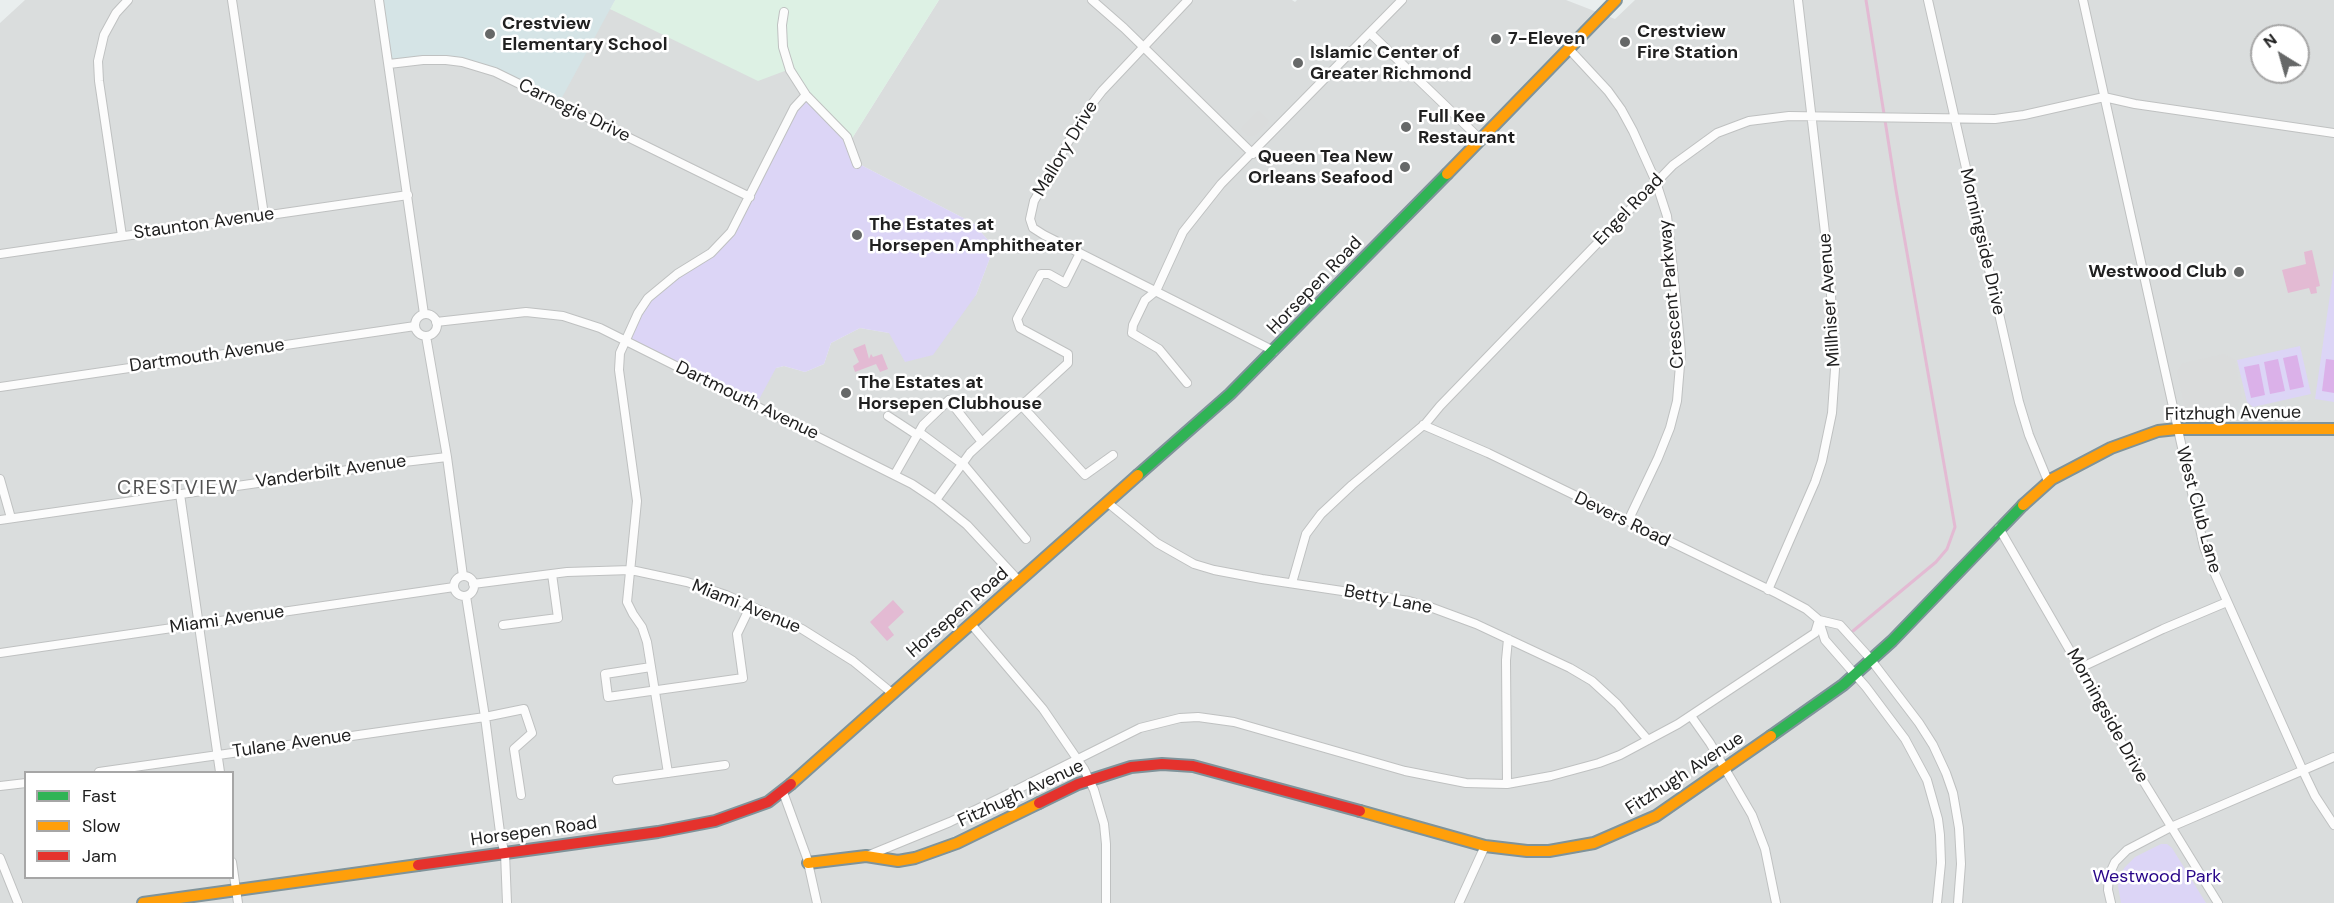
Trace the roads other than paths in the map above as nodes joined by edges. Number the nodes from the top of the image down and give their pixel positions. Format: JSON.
{"nodes":[{"id":1,"x":128,"y":0,"type":"edge"},
{"id":2,"x":232,"y":0,"type":"edge"},
{"id":3,"x":379,"y":0,"type":"edge"},
{"id":4,"x":1092,"y":0,"type":"edge"},
{"id":5,"x":1188,"y":0,"type":"edge"},
{"id":6,"x":1402,"y":0,"type":"edge"},
{"id":7,"x":1616,"y":0,"type":"edge"},
{"id":8,"x":1798,"y":0,"type":"edge"},
{"id":9,"x":1928,"y":0,"type":"edge"},
{"id":10,"x":2083,"y":0,"type":"edge"},
{"id":11,"x":784,"y":12,"type":"dead end"},
{"id":12,"x":1370,"y":33,"type":"junction"},
{"id":13,"x":1143,"y":48,"type":"junction"},
{"id":14,"x":1569,"y":49,"type":"junction"},
{"id":15,"x":389,"y":64,"type":"junction"},
{"id":16,"x":806,"y":95,"type":"junction"},
{"id":17,"x":2104,"y":97,"type":"junction"},
{"id":18,"x":1811,"y":116,"type":"junction"},
{"id":19,"x":1954,"y":119,"type":"junction"},
{"id":20,"x":2334,"y":133,"type":"edge"},
{"id":21,"x":1480,"y":139,"type":"junction"},
{"id":22,"x":1253,"y":154,"type":"junction"},
{"id":23,"x":857,"y":164,"type":"dead end"},
{"id":24,"x":1656,"y":182,"type":"junction"},
{"id":25,"x":408,"y":195,"type":"junction"},
{"id":26,"x":750,"y":197,"type":"junction"},
{"id":27,"x":264,"y":215,"type":"junction"},
{"id":28,"x":122,"y":236,"type":"junction"},
{"id":29,"x":1080,"y":253,"type":"junction"},
{"id":30,"x":0,"y":254,"type":"edge"},
{"id":31,"x":1156,"y":291,"type":"junction"},
{"id":32,"x":424,"y":314,"type":"junction"},
{"id":33,"x":436,"y":322,"type":"junction"},
{"id":34,"x":415,"y":326,"type":"junction"},
{"id":35,"x":426,"y":336,"type":"junction"},
{"id":36,"x":624,"y":340,"type":"junction"},
{"id":37,"x":1274,"y":351,"type":"junction"},
{"id":38,"x":1187,"y":384,"type":"dead end"},
{"id":39,"x":0,"y":387,"type":"edge"},
{"id":40,"x":1022,"y":406,"type":"junction"},
{"id":41,"x":888,"y":416,"type":"dead end"},
{"id":42,"x":1423,"y":425,"type":"junction"},
{"id":43,"x":2177,"y":429,"type":"junction"},
{"id":44,"x":2334,"y":429,"type":"edge"},
{"id":45,"x":918,"y":434,"type":"junction"},
{"id":46,"x":982,"y":442,"type":"junction"},
{"id":47,"x":1113,"y":456,"type":"dead end"},
{"id":48,"x":447,"y":457,"type":"junction"},
{"id":49,"x":962,"y":463,"type":"junction"},
{"id":50,"x":895,"y":474,"type":"junction"},
{"id":51,"x":0,"y":479,"type":"edge"},
{"id":52,"x":2048,"y":481,"type":"junction"},
{"id":53,"x":180,"y":494,"type":"junction"},
{"id":54,"x":936,"y":500,"type":"junction"},
{"id":55,"x":1108,"y":503,"type":"junction"},
{"id":56,"x":11,"y":518,"type":"junction"},
{"id":57,"x":0,"y":520,"type":"edge"},
{"id":58,"x":1628,"y":522,"type":"junction"},
{"id":59,"x":1999,"y":528,"type":"junction"},
{"id":60,"x":1026,"y":539,"type":"dead end"},
{"id":61,"x":631,"y":570,"type":"junction"},
{"id":62,"x":552,"y":574,"type":"junction"},
{"id":63,"x":463,"y":576,"type":"junction"},
{"id":64,"x":1019,"y":581,"type":"junction"},
{"id":65,"x":1292,"y":583,"type":"junction"},
{"id":66,"x":473,"y":584,"type":"junction"},
{"id":67,"x":454,"y":587,"type":"junction"},
{"id":68,"x":1768,"y":590,"type":"junction"},
{"id":69,"x":466,"y":596,"type":"junction"},
{"id":70,"x":2227,"y":602,"type":"junction"},
{"id":71,"x":751,"y":605,"type":"junction"},
{"id":72,"x":1819,"y":620,"type":"junction"},
{"id":73,"x":971,"y":624,"type":"junction"},
{"id":74,"x":199,"y":625,"type":"junction"},
{"id":75,"x":502,"y":625,"type":"dead end"},
{"id":76,"x":1508,"y":639,"type":"junction"},
{"id":77,"x":0,"y":653,"type":"edge"},
{"id":78,"x":1871,"y":661,"type":"junction"},
{"id":79,"x":651,"y":667,"type":"junction"},
{"id":80,"x":2080,"y":668,"type":"junction"},
{"id":81,"x":1855,"y":675,"type":"junction"},
{"id":82,"x":655,"y":689,"type":"junction"},
{"id":83,"x":892,"y":693,"type":"junction"},
{"id":84,"x":1691,"y":716,"type":"junction"},
{"id":85,"x":485,"y":717,"type":"junction"},
{"id":86,"x":1648,"y":740,"type":"junction"},
{"id":87,"x":217,"y":755,"type":"junction"},
{"id":88,"x":2334,"y":757,"type":"edge"},
{"id":89,"x":1077,"y":758,"type":"junction"},
{"id":90,"x":725,"y":765,"type":"dead end"},
{"id":91,"x":1726,"y":769,"type":"junction"},
{"id":92,"x":106,"y":771,"type":"edge"},
{"id":93,"x":220,"y":771,"type":"edge"},
{"id":94,"x":2303,"y":771,"type":"junction"},
{"id":95,"x":668,"y":773,"type":"junction"},
{"id":96,"x":617,"y":780,"type":"dead end"},
{"id":97,"x":1089,"y":780,"type":"junction"},
{"id":98,"x":24,"y":783,"type":"edge"},
{"id":99,"x":1507,"y":784,"type":"junction"},
{"id":100,"x":0,"y":786,"type":"edge"},
{"id":101,"x":783,"y":792,"type":"junction"},
{"id":102,"x":521,"y":795,"type":"dead end"},
{"id":103,"x":2334,"y":825,"type":"edge"},
{"id":104,"x":2171,"y":827,"type":"junction"},
{"id":105,"x":1485,"y":846,"type":"junction"},
{"id":106,"x":505,"y":853,"type":"junction"},
{"id":107,"x":866,"y":856,"type":"junction"},
{"id":108,"x":0,"y":858,"type":"edge"},
{"id":109,"x":807,"y":863,"type":"junction"},
{"id":110,"x":234,"y":876,"type":"edge"},
{"id":111,"x":236,"y":890,"type":"junction"},
{"id":112,"x":18,"y":903,"type":"edge"},
{"id":113,"x":143,"y":903,"type":"edge"},
{"id":114,"x":238,"y":903,"type":"edge"},
{"id":115,"x":507,"y":903,"type":"edge"},
{"id":116,"x":817,"y":903,"type":"edge"},
{"id":117,"x":1106,"y":903,"type":"edge"},
{"id":118,"x":1459,"y":903,"type":"edge"},
{"id":119,"x":1776,"y":903,"type":"edge"},
{"id":120,"x":1937,"y":903,"type":"edge"},
{"id":121,"x":1958,"y":903,"type":"edge"},
{"id":122,"x":2111,"y":903,"type":"edge"},
{"id":123,"x":2218,"y":903,"type":"edge"}],
"edges":[{"from":1,"to":28,"type":"street"},
{"from":2,"to":27,"type":"street"},
{"from":3,"to":15,"type":"street"},
{"from":4,"to":13,"type":"street"},
{"from":5,"to":13,"type":"street","name":"Mallory Drive"},
{"from":6,"to":12,"type":"street"},
{"from":7,"to":14,"type":"street","name":"Horsepen Road"},
{"from":8,"to":18,"type":"street","name":"Millhiser Avenue"},
{"from":9,"to":19,"type":"street","name":"Morningside Drive"},
{"from":10,"to":17,"type":"street","name":"West Club Lane"},
{"from":11,"to":16,"type":"street"},
{"from":12,"to":21,"type":"street"},
{"from":12,"to":22,"type":"street"},
{"from":13,"to":22,"type":"street"},
{"from":13,"to":29,"type":"street","name":"Mallory Drive"},
{"from":14,"to":21,"type":"street","name":"Horsepen Road"},
{"from":14,"to":24,"type":"street","name":"Crescent Parkway"},
{"from":15,"to":25,"type":"street"},
{"from":15,"to":26,"type":"street","name":"Carnegie Drive"},
{"from":16,"to":23,"type":"street"},
{"from":16,"to":26,"type":"street"},
{"from":17,"to":19,"type":"street","name":"Engel Road"},
{"from":17,"to":20,"type":"street"},
{"from":17,"to":43,"type":"street","name":"West Club Lane"},
{"from":18,"to":19,"type":"street","name":"Engel Road"},
{"from":18,"to":24,"type":"street","name":"Engel Road"},
{"from":18,"to":68,"type":"street","name":"Millhiser Avenue"},
{"from":19,"to":52,"type":"street","name":"Morningside Drive"},
{"from":21,"to":37,"type":"street","name":"Horsepen Road"},
{"from":22,"to":31,"type":"street"},
{"from":24,"to":42,"type":"street","name":"Engel Road"},
{"from":24,"to":58,"type":"street","name":"Crescent Parkway"},
{"from":25,"to":27,"type":"street","name":"Staunton Avenue"},
{"from":25,"to":32,"type":"street"},
{"from":26,"to":36,"type":"street"},
{"from":27,"to":28,"type":"street","name":"Staunton Avenue"},
{"from":28,"to":30,"type":"street","name":"Staunton Avenue"},
{"from":29,"to":31,"type":"street"},
{"from":29,"to":40,"type":"street"},
{"from":31,"to":37,"type":"street"},
{"from":31,"to":38,"type":"street"},
{"from":32,"to":33,"type":"street"},
{"from":32,"to":34,"type":"street"},
{"from":33,"to":35,"type":"street"},
{"from":33,"to":36,"type":"street","name":"Dartmouth Avenue"},
{"from":34,"to":35,"type":"street"},
{"from":34,"to":39,"type":"street","name":"Dartmouth Avenue"},
{"from":35,"to":48,"type":"street"},
{"from":36,"to":50,"type":"street","name":"Dartmouth Avenue"},
{"from":36,"to":61,"type":"street"},
{"from":37,"to":55,"type":"street","name":"Horsepen Road"},
{"from":40,"to":46,"type":"street"},
{"from":40,"to":47,"type":"street"},
{"from":41,"to":45,"type":"street"},
{"from":42,"to":58,"type":"street","name":"Devers Road"},
{"from":42,"to":65,"type":"street","name":"Engel Road"},
{"from":43,"to":44,"type":"street","name":"Fitzhugh Avenue"},
{"from":43,"to":52,"type":"street","name":"Fitzhugh Avenue"},
{"from":43,"to":70,"type":"street","name":"West Club Lane"},
{"from":45,"to":46,"type":"street"},
{"from":45,"to":49,"type":"street"},
{"from":45,"to":50,"type":"street"},
{"from":46,"to":49,"type":"street"},
{"from":48,"to":53,"type":"street","name":"Vanderbilt Avenue"},
{"from":48,"to":63,"type":"street"},
{"from":49,"to":54,"type":"street"},
{"from":49,"to":60,"type":"street"},
{"from":50,"to":54,"type":"street","name":"Dartmouth Avenue"},
{"from":51,"to":56,"type":"street"},
{"from":52,"to":59,"type":"street","name":"Fitzhugh Avenue"},
{"from":53,"to":56,"type":"street","name":"Vanderbilt Avenue"},
{"from":53,"to":74,"type":"street"},
{"from":54,"to":64,"type":"street","name":"Dartmouth Avenue"},
{"from":55,"to":64,"type":"street","name":"Horsepen Road"},
{"from":55,"to":65,"type":"street","name":"Betty Lane"},
{"from":56,"to":57,"type":"street","name":"Vanderbilt Avenue"},
{"from":58,"to":68,"type":"street","name":"Devers Road"},
{"from":59,"to":78,"type":"street","name":"Fitzhugh Avenue"},
{"from":59,"to":80,"type":"street","name":"Morningside Drive"},
{"from":61,"to":62,"type":"street","name":"Miami Avenue"},
{"from":61,"to":71,"type":"street","name":"Miami Avenue"},
{"from":61,"to":79,"type":"street"},
{"from":62,"to":66,"type":"street","name":"Miami Avenue"},
{"from":62,"to":75,"type":"street"},
{"from":63,"to":66,"type":"street"},
{"from":63,"to":67,"type":"street"},
{"from":64,"to":73,"type":"street","name":"Horsepen Road"},
{"from":65,"to":76,"type":"street","name":"Betty Lane"},
{"from":66,"to":69,"type":"street"},
{"from":67,"to":69,"type":"street"},
{"from":67,"to":74,"type":"street","name":"Miami Avenue"},
{"from":68,"to":72,"type":"street","name":"Devers Road"},
{"from":69,"to":85,"type":"street"},
{"from":70,"to":80,"type":"street"},
{"from":70,"to":94,"type":"street","name":"West Club Lane"},
{"from":71,"to":82,"type":"street"},
{"from":71,"to":83,"type":"street","name":"Miami Avenue"},
{"from":72,"to":78,"type":"street","name":"Devers Road"},
{"from":72,"to":81,"type":"street"},
{"from":72,"to":84,"type":"street","name":"Fitzhugh Avenue"},
{"from":73,"to":83,"type":"street","name":"Horsepen Road"},
{"from":73,"to":89,"type":"street"},
{"from":74,"to":77,"type":"street","name":"Miami Avenue"},
{"from":74,"to":87,"type":"street"},
{"from":76,"to":86,"type":"street","name":"Betty Lane"},
{"from":76,"to":99,"type":"street"},
{"from":78,"to":81,"type":"street","name":"Fitzhugh Avenue"},
{"from":78,"to":121,"type":"street","name":"Devers Road"},
{"from":79,"to":82,"type":"street"},
{"from":79,"to":82,"type":"street"},
{"from":80,"to":104,"type":"street","name":"Morningside Drive"},
{"from":81,"to":91,"type":"street","name":"Fitzhugh Avenue"},
{"from":81,"to":120,"type":"street"},
{"from":82,"to":95,"type":"street"},
{"from":83,"to":101,"type":"street","name":"Horsepen Road"},
{"from":84,"to":86,"type":"street","name":"Fitzhugh Avenue"},
{"from":84,"to":91,"type":"street"},
{"from":85,"to":87,"type":"street","name":"Tulane Avenue"},
{"from":85,"to":102,"type":"street","name":"Tulane Avenue"},
{"from":85,"to":106,"type":"street"},
{"from":86,"to":99,"type":"street","name":"Fitzhugh Avenue"},
{"from":87,"to":92,"type":"street","name":"Tulane Avenue"},
{"from":87,"to":93,"type":"street"},
{"from":88,"to":94,"type":"street"},
{"from":89,"to":97,"type":"street"},
{"from":89,"to":99,"type":"street","name":"Fitzhugh Avenue"},
{"from":89,"to":107,"type":"street","name":"Fitzhugh Avenue"},
{"from":90,"to":95,"type":"street"},
{"from":91,"to":105,"type":"street","name":"Fitzhugh Avenue"},
{"from":91,"to":119,"type":"street"},
{"from":94,"to":103,"type":"street","name":"West Club Lane"},
{"from":94,"to":104,"type":"street"},
{"from":95,"to":96,"type":"street"},
{"from":97,"to":105,"type":"street","name":"Fitzhugh Avenue"},
{"from":97,"to":107,"type":"street","name":"Fitzhugh Avenue"},
{"from":97,"to":117,"type":"street"},
{"from":98,"to":100,"type":"street"},
{"from":101,"to":106,"type":"street","name":"Horsepen Road"},
{"from":101,"to":109,"type":"street"},
{"from":104,"to":122,"type":"street"},
{"from":104,"to":123,"type":"street","name":"Morningside Drive"},
{"from":105,"to":118,"type":"street"},
{"from":106,"to":111,"type":"street","name":"Horsepen Road"},
{"from":106,"to":115,"type":"street"},
{"from":107,"to":109,"type":"street","name":"Fitzhugh Avenue"},
{"from":108,"to":112,"type":"street"},
{"from":109,"to":116,"type":"street"},
{"from":110,"to":111,"type":"street"},
{"from":111,"to":113,"type":"street","name":"Horsepen Road"},
{"from":111,"to":114,"type":"street"}]}
